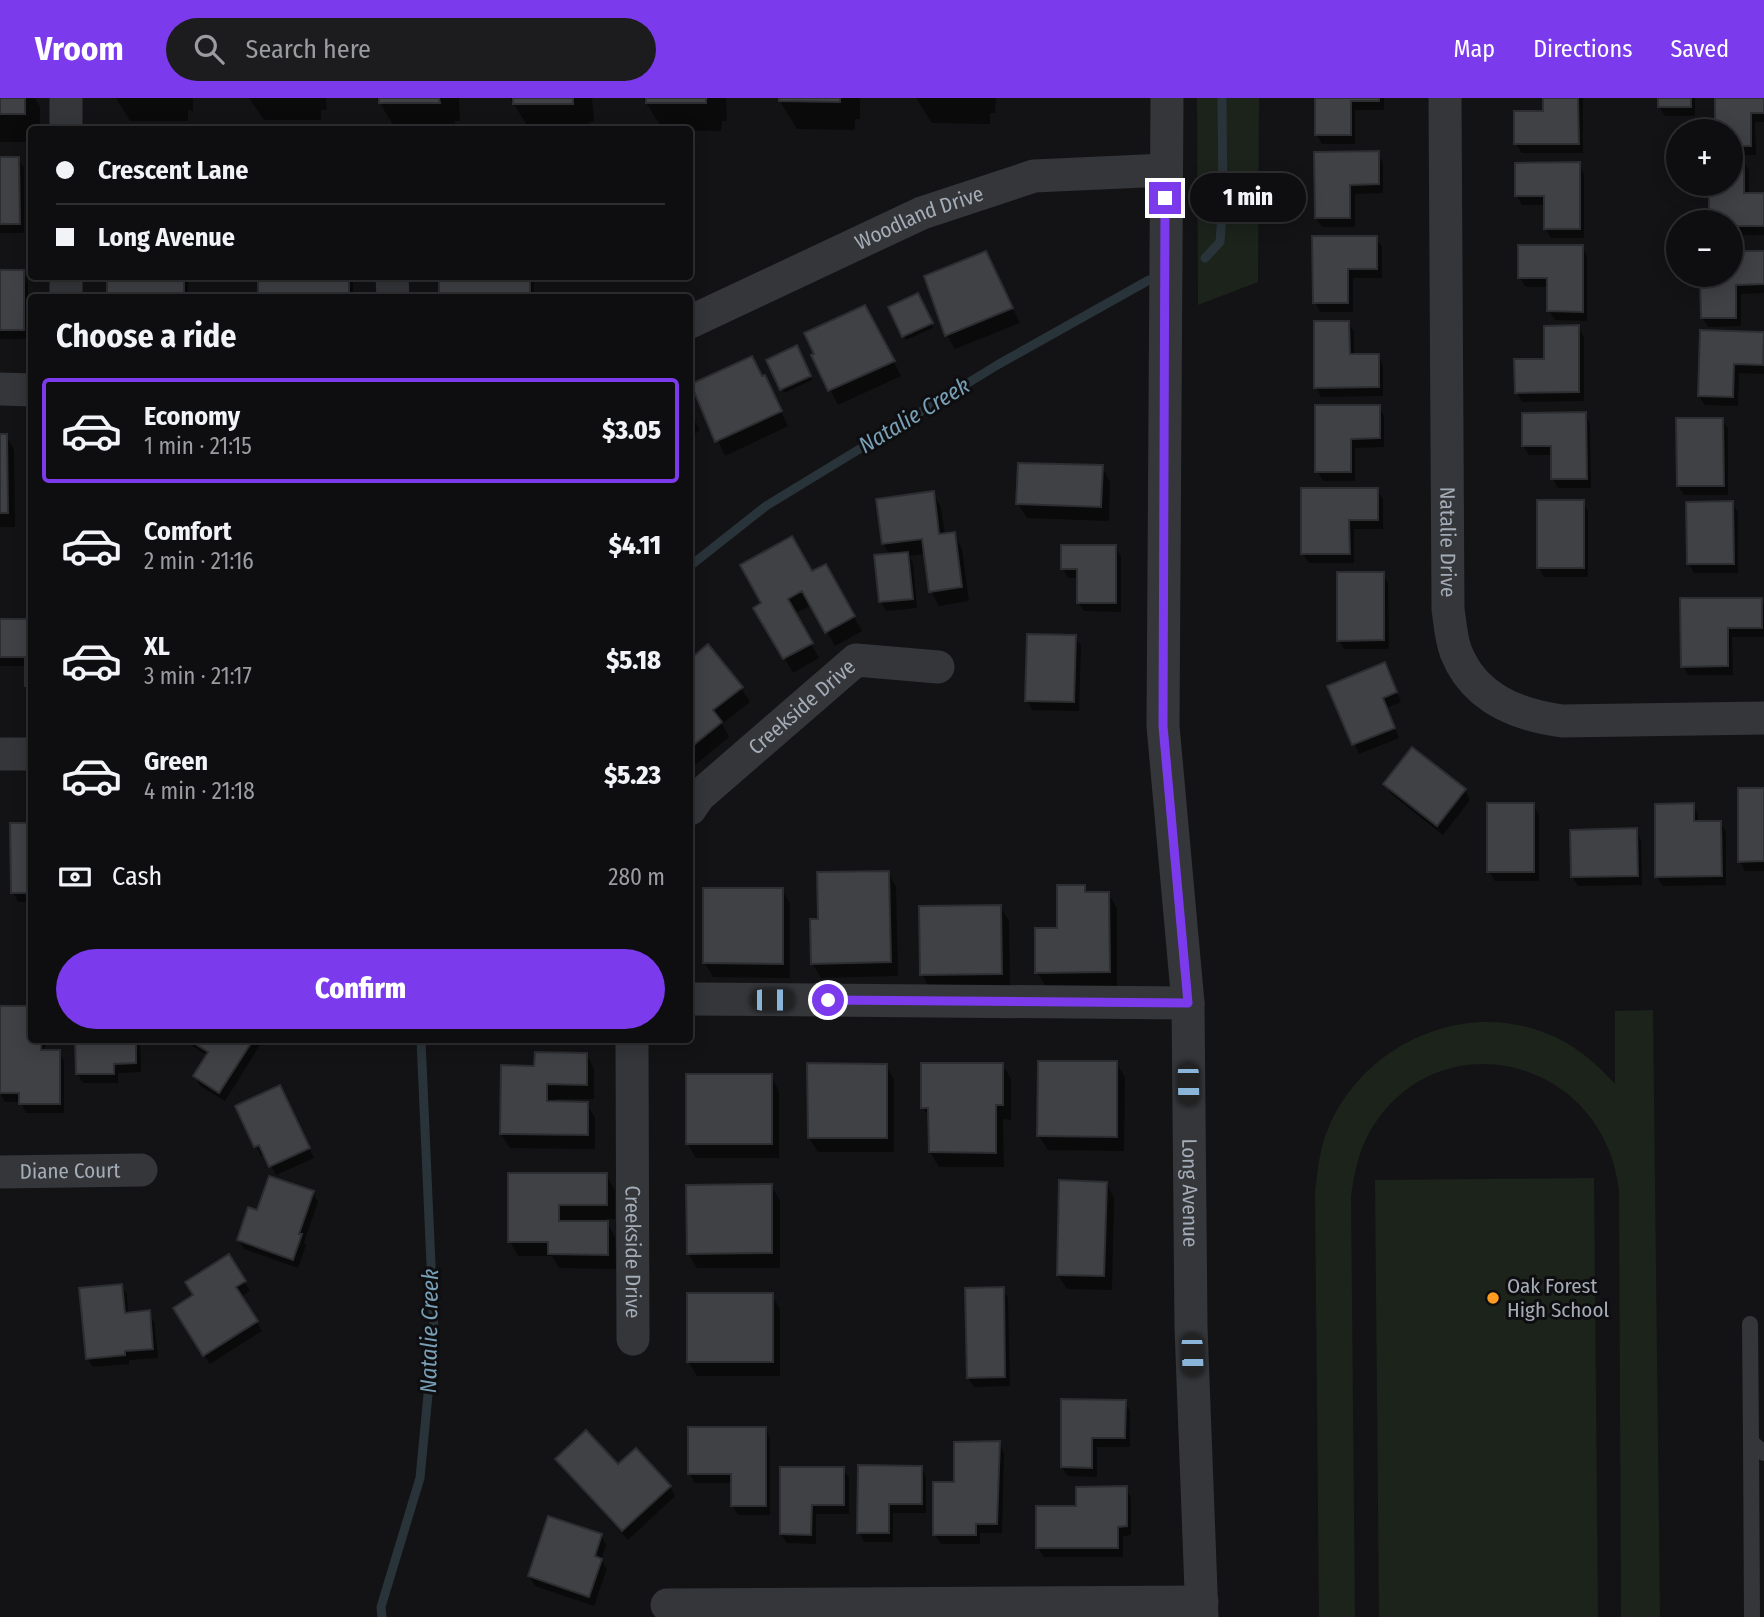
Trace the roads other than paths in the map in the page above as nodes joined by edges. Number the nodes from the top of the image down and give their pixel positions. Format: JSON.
{"nodes":[{"id":1,"x":66,"y":98,"type":"edge"},
{"id":2,"x":1167,"y":98,"type":"edge"},
{"id":3,"x":1445,"y":98,"type":"edge"},
{"id":4,"x":66,"y":126,"type":"edge"},
{"id":5,"x":1166,"y":170,"type":"junction"},
{"id":6,"x":693,"y":321,"type":"edge"},
{"id":7,"x":0,"y":389,"type":"edge"},
{"id":8,"x":28,"y":390,"type":"edge"},
{"id":9,"x":938,"y":667,"type":"dead end"},
{"id":10,"x":1764,"y":718,"type":"edge"},
{"id":11,"x":0,"y":754,"type":"edge"},
{"id":12,"x":28,"y":754,"type":"edge"},
{"id":13,"x":693,"y":805,"type":"edge"},
{"id":14,"x":693,"y":999,"type":"edge"},
{"id":15,"x":1188,"y":1003,"type":"junction"},
{"id":16,"x":632,"y":1043,"type":"edge"},
{"id":17,"x":141,"y":1170,"type":"dead end"},
{"id":18,"x":0,"y":1172,"type":"edge"},
{"id":19,"x":1750,"y":1324,"type":"dead end"},
{"id":20,"x":633,"y":1339,"type":"dead end"},
{"id":21,"x":1751,"y":1442,"type":"junction"},
{"id":22,"x":1764,"y":1453,"type":"edge"},
{"id":23,"x":667,"y":1605,"type":"dead end"},
{"id":24,"x":1202,"y":1609,"type":"edge"},
{"id":25,"x":1764,"y":1613,"type":"edge"},
{"id":26,"x":1752,"y":1617,"type":"edge"},
{"id":27,"x":1760,"y":1617,"type":"edge"}],
"edges":[{"from":1,"to":4,"type":"street"},
{"from":2,"to":5,"type":"street","name":"Long Avenue"},
{"from":3,"to":10,"type":"street","name":"Natalie Drive"},
{"from":5,"to":6,"type":"street","name":"Woodland Drive"},
{"from":5,"to":15,"type":"street","name":"Long Avenue"},
{"from":7,"to":8,"type":"street"},
{"from":9,"to":13,"type":"street","name":"Creekside Drive"},
{"from":11,"to":12,"type":"street"},
{"from":14,"to":15,"type":"street"},
{"from":15,"to":24,"type":"street","name":"Long Avenue"},
{"from":16,"to":20,"type":"street","name":"Creekside Drive"},
{"from":17,"to":18,"type":"street","name":"Diane Court"},
{"from":19,"to":21,"type":"lane"},
{"from":21,"to":22,"type":"lane"},
{"from":21,"to":26,"type":"lane"},
{"from":23,"to":24,"type":"street"},
{"from":25,"to":27,"type":"lane"}]}
